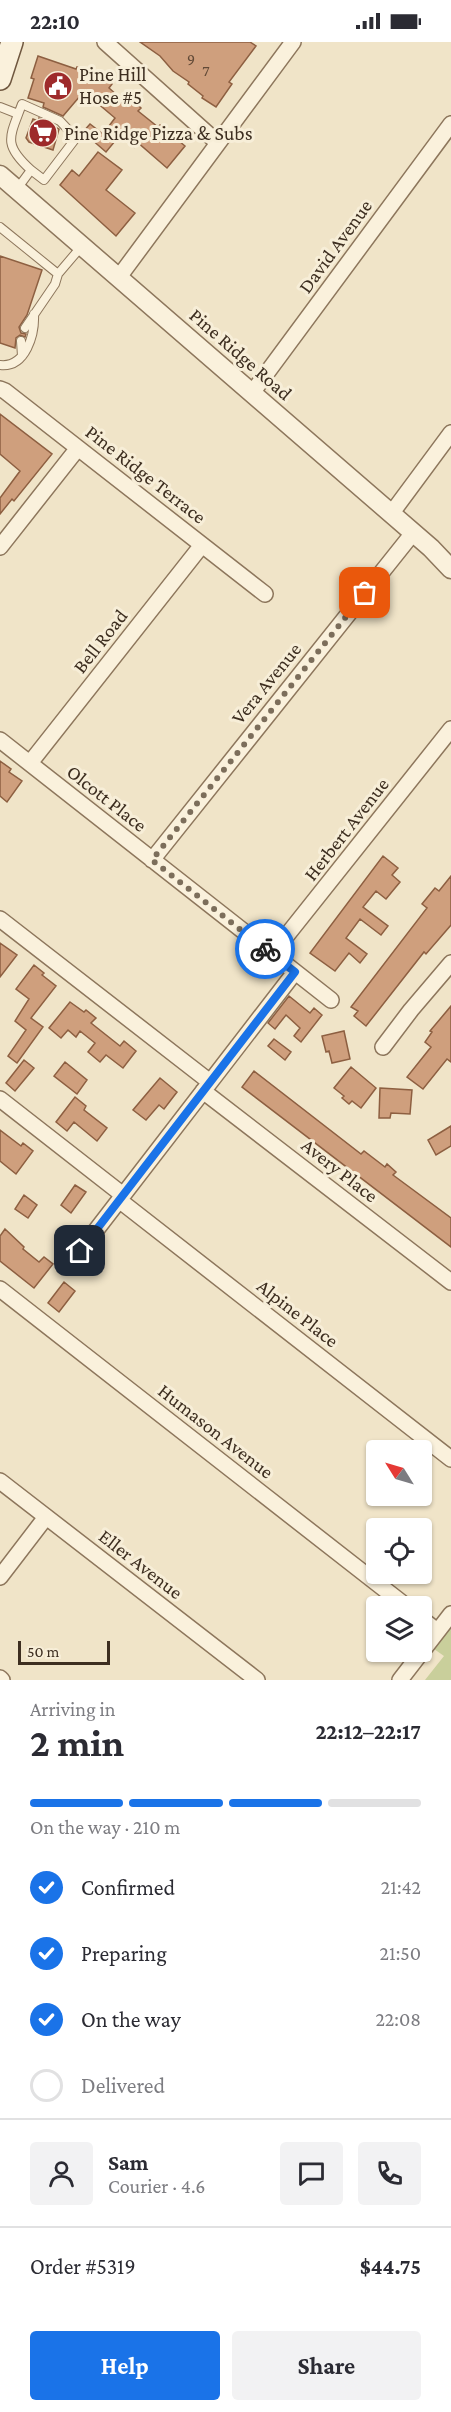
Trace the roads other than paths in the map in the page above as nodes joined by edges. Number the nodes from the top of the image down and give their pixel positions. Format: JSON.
{"nodes":[{"id":1,"x":12,"y":42,"type":"edge"},
{"id":2,"x":105,"y":42,"type":"edge"},
{"id":3,"x":293,"y":42,"type":"edge"},
{"id":4,"x":0,"y":79,"type":"edge"},
{"id":5,"x":0,"y":107,"type":"edge"},
{"id":6,"x":18,"y":114,"type":"junction"},
{"id":7,"x":451,"y":124,"type":"edge"},
{"id":8,"x":218,"y":142,"type":"junction"},
{"id":9,"x":31,"y":170,"type":"junction"},
{"id":10,"x":0,"y":175,"type":"edge"},
{"id":11,"x":17,"y":189,"type":"junction"},
{"id":12,"x":0,"y":227,"type":"edge"},
{"id":13,"x":82,"y":246,"type":"junction"},
{"id":14,"x":58,"y":274,"type":"junction"},
{"id":15,"x":119,"y":277,"type":"junction"},
{"id":16,"x":34,"y":314,"type":"junction"},
{"id":17,"x":25,"y":328,"type":"dead end"},
{"id":18,"x":21,"y":341,"type":"dead end"},
{"id":19,"x":22,"y":356,"type":"junction"},
{"id":20,"x":0,"y":365,"type":"edge"},
{"id":21,"x":0,"y":389,"type":"edge"},
{"id":22,"x":252,"y":393,"type":"junction"},
{"id":23,"x":451,"y":434,"type":"edge"},
{"id":24,"x":78,"y":448,"type":"junction"},
{"id":25,"x":391,"y":514,"type":"junction"},
{"id":26,"x":413,"y":533,"type":"junction"},
{"id":27,"x":202,"y":545,"type":"junction"},
{"id":28,"x":0,"y":547,"type":"edge"},
{"id":29,"x":451,"y":569,"type":"edge"},
{"id":30,"x":265,"y":594,"type":"dead end"},
{"id":31,"x":451,"y":729,"type":"edge"},
{"id":32,"x":0,"y":740,"type":"edge"},
{"id":33,"x":30,"y":764,"type":"junction"},
{"id":34,"x":152,"y":860,"type":"junction"},
{"id":35,"x":0,"y":919,"type":"edge"},
{"id":36,"x":272,"y":954,"type":"junction"},
{"id":37,"x":451,"y":963,"type":"edge"},
{"id":38,"x":295,"y":972,"type":"junction"},
{"id":39,"x":330,"y":1000,"type":"dead end"},
{"id":40,"x":383,"y":1047,"type":"dead end"},
{"id":41,"x":207,"y":1086,"type":"junction"},
{"id":42,"x":0,"y":1099,"type":"edge"},
{"id":43,"x":121,"y":1198,"type":"junction"},
{"id":44,"x":80,"y":1251,"type":"dead end"},
{"id":45,"x":451,"y":1282,"type":"edge"},
{"id":46,"x":0,"y":1289,"type":"edge"},
{"id":47,"x":451,"y":1459,"type":"edge"},
{"id":48,"x":0,"y":1481,"type":"edge"},
{"id":49,"x":46,"y":1517,"type":"junction"},
{"id":50,"x":0,"y":1577,"type":"edge"},
{"id":51,"x":393,"y":1596,"type":"edge"},
{"id":52,"x":451,"y":1614,"type":"edge"},
{"id":53,"x":432,"y":1627,"type":"edge"},
{"id":54,"x":437,"y":1631,"type":"junction"},
{"id":55,"x":257,"y":1680,"type":"edge"},
{"id":56,"x":400,"y":1680,"type":"edge"}],
"edges":[{"from":1,"to":4,"type":"main road"},
{"from":2,"to":8,"type":"street"},
{"from":3,"to":8,"type":"street"},
{"from":5,"to":6,"type":"lane"},
{"from":6,"to":9,"type":"lane"},
{"from":6,"to":9,"type":"lane"},
{"from":7,"to":22,"type":"street","name":"David Avenue"},
{"from":8,"to":15,"type":"street"},
{"from":9,"to":11,"type":"lane"},
{"from":10,"to":11,"type":"street","name":"Pine Ridge Road"},
{"from":11,"to":13,"type":"street","name":"Pine Ridge Road"},
{"from":12,"to":14,"type":"lane"},
{"from":13,"to":14,"type":"lane"},
{"from":13,"to":15,"type":"street","name":"Pine Ridge Road"},
{"from":14,"to":16,"type":"lane"},
{"from":15,"to":22,"type":"street","name":"Pine Ridge Road"},
{"from":16,"to":17,"type":"lane"},
{"from":16,"to":19,"type":"lane"},
{"from":18,"to":19,"type":"lane"},
{"from":19,"to":20,"type":"lane"},
{"from":21,"to":24,"type":"street","name":"Pine Ridge Terrace"},
{"from":22,"to":25,"type":"street","name":"Pine Ridge Road"},
{"from":23,"to":25,"type":"street"},
{"from":24,"to":27,"type":"street","name":"Pine Ridge Terrace"},
{"from":24,"to":28,"type":"street"},
{"from":25,"to":26,"type":"street","name":"Pine Ridge Road"},
{"from":26,"to":29,"type":"street","name":"Pine Ridge Road"},
{"from":26,"to":34,"type":"street","name":"Vera Avenue"},
{"from":27,"to":30,"type":"street","name":"Pine Ridge Terrace"},
{"from":27,"to":33,"type":"street","name":"Bell Road"},
{"from":31,"to":36,"type":"street","name":"Herbert Avenue"},
{"from":32,"to":33,"type":"street","name":"Olcott Place"},
{"from":33,"to":34,"type":"street","name":"Olcott Place"},
{"from":34,"to":36,"type":"street","name":"Olcott Place"},
{"from":35,"to":41,"type":"street","name":"Avery Place"},
{"from":36,"to":38,"type":"street","name":"Olcott Place"},
{"from":37,"to":40,"type":"street"},
{"from":38,"to":39,"type":"street","name":"Olcott Place"},
{"from":38,"to":41,"type":"street"},
{"from":41,"to":43,"type":"street"},
{"from":41,"to":45,"type":"street","name":"Avery Place"},
{"from":42,"to":43,"type":"street","name":"Alpine Place"},
{"from":43,"to":44,"type":"street"},
{"from":43,"to":47,"type":"street","name":"Alpine Place"},
{"from":46,"to":51,"type":"street","name":"Humason Avenue"},
{"from":48,"to":49,"type":"street","name":"Eller Avenue"},
{"from":49,"to":50,"type":"street"},
{"from":49,"to":55,"type":"street","name":"Eller Avenue"},
{"from":52,"to":54,"type":"street"},
{"from":53,"to":54,"type":"street"},
{"from":54,"to":56,"type":"street"}]}
